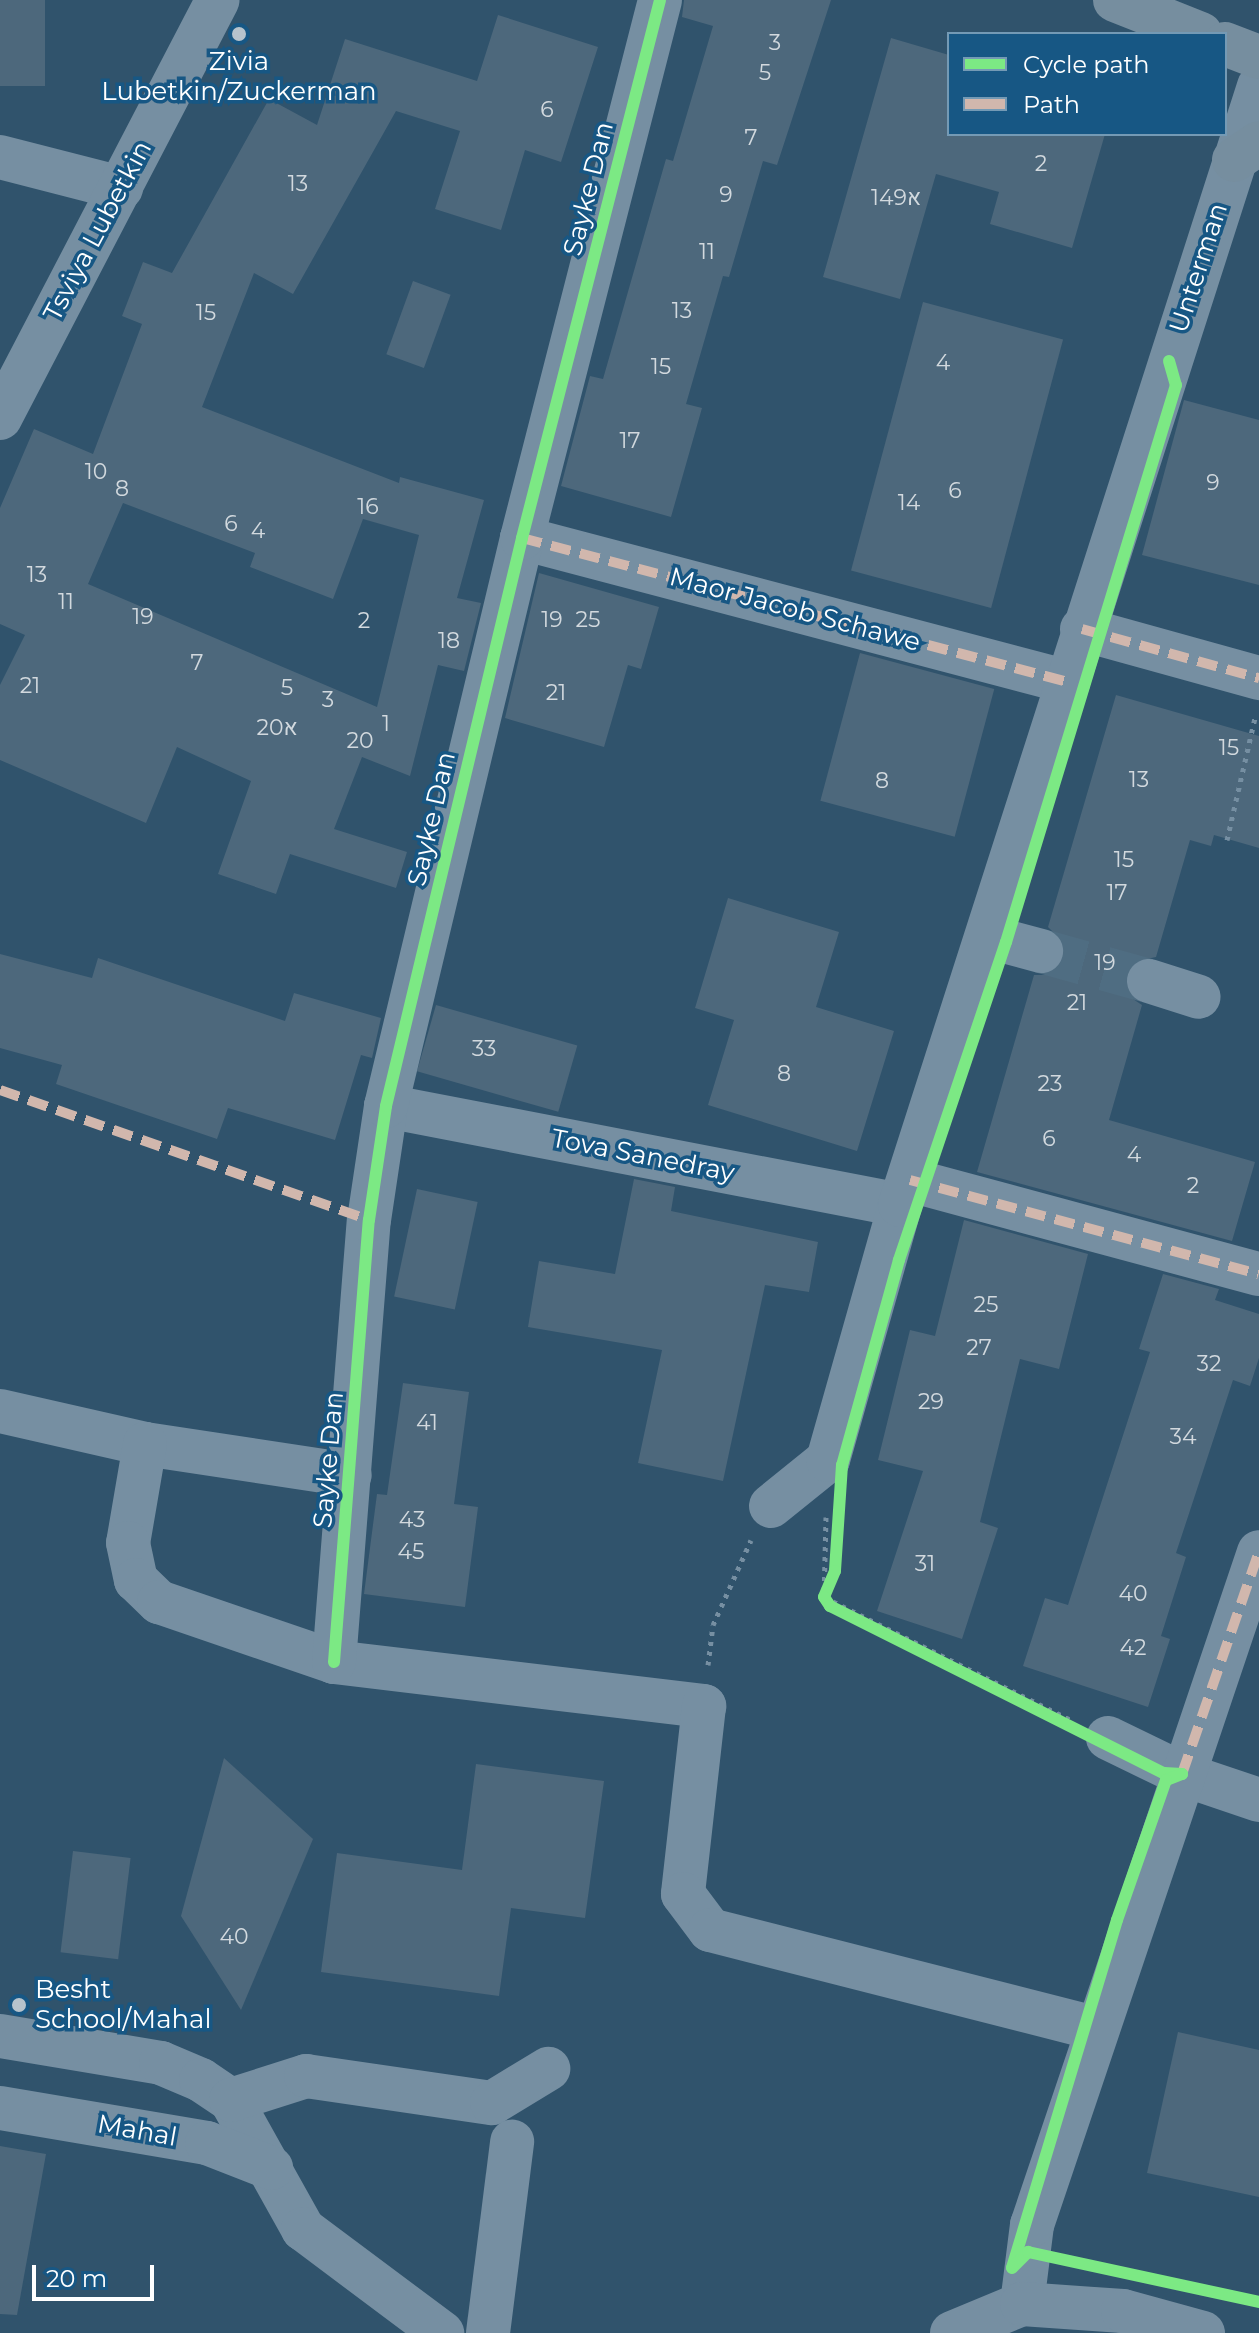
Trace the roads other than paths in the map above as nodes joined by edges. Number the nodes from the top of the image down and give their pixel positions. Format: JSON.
{"nodes":[{"id":1,"x":218,"y":0,"type":"edge"},
{"id":2,"x":660,"y":0,"type":"edge"},
{"id":3,"x":1115,"y":0,"type":"edge"},
{"id":4,"x":1196,"y":32,"type":"edge"},
{"id":5,"x":1227,"y":45,"type":"edge"},
{"id":6,"x":1259,"y":57,"type":"edge"},
{"id":7,"x":1259,"y":86,"type":"edge"},
{"id":8,"x":1246,"y":152,"type":"edge"},
{"id":9,"x":0,"y":157,"type":"edge"},
{"id":10,"x":121,"y":188,"type":"junction"},
{"id":11,"x":0,"y":418,"type":"edge"},
{"id":12,"x":522,"y":538,"type":"junction"},
{"id":13,"x":1082,"y":629,"type":"junction"},
{"id":14,"x":1259,"y":678,"type":"edge"},
{"id":15,"x":1068,"y":682,"type":"junction"},
{"id":16,"x":989,"y":937,"type":"junction"},
{"id":17,"x":1041,"y":951,"type":"tunnel mouth"},
{"id":18,"x":1149,"y":981,"type":"tunnel mouth"},
{"id":19,"x":1199,"y":997,"type":"dead end"},
{"id":20,"x":386,"y":1106,"type":"junction"},
{"id":21,"x":905,"y":1193,"type":"junction"},
{"id":22,"x":1259,"y":1274,"type":"edge"},
{"id":23,"x":0,"y":1411,"type":"edge"},
{"id":24,"x":145,"y":1444,"type":"junction"},
{"id":25,"x":350,"y":1475,"type":"junction"},
{"id":26,"x":771,"y":1506,"type":"road end"},
{"id":27,"x":1259,"y":1552,"type":"edge"},
{"id":28,"x":334,"y":1662,"type":"junction"},
{"id":29,"x":1094,"y":1735,"type":"road end"},
{"id":30,"x":1182,"y":1774,"type":"junction"},
{"id":31,"x":1259,"y":1800,"type":"edge"},
{"id":32,"x":1095,"y":2028,"type":"junction"},
{"id":33,"x":0,"y":2036,"type":"edge"},
{"id":34,"x":548,"y":2069,"type":"dead end"},
{"id":35,"x":231,"y":2100,"type":"junction"},
{"id":36,"x":0,"y":2108,"type":"edge"},
{"id":37,"x":512,"y":2142,"type":"dead end"},
{"id":38,"x":271,"y":2168,"type":"junction"},
{"id":39,"x":1022,"y":2304,"type":"junction"},
{"id":40,"x":442,"y":2333,"type":"edge"},
{"id":41,"x":488,"y":2333,"type":"edge"},
{"id":42,"x":952,"y":2333,"type":"edge"},
{"id":43,"x":1203,"y":2333,"type":"edge"}],
"edges":[{"from":1,"to":10,"type":"street","name":"Tsviya Lubetkin"},
{"from":2,"to":12,"type":"street","name":"Sayke Dan"},
{"from":3,"to":4,"type":"main road"},
{"from":5,"to":6,"type":"main road"},
{"from":7,"to":8,"type":"street","name":"Unterman"},
{"from":8,"to":13,"type":"street","name":"Unterman"},
{"from":9,"to":10,"type":"street"},
{"from":10,"to":11,"type":"street","name":"Tsviya Lubetkin"},
{"from":12,"to":15,"type":"street","name":"Maor Jacob Schawe"},
{"from":12,"to":20,"type":"street","name":"Sayke Dan"},
{"from":13,"to":14,"type":"street"},
{"from":13,"to":15,"type":"street","name":"Unterman"},
{"from":15,"to":16,"type":"street","name":"Unterman"},
{"from":16,"to":17,"type":"street"},
{"from":16,"to":21,"type":"street","name":"Unterman"},
{"from":18,"to":19,"type":"street"},
{"from":20,"to":21,"type":"street","name":"Tova Sanedray"},
{"from":20,"to":25,"type":"street","name":"Sayke Dan"},
{"from":21,"to":22,"type":"street","name":"Tova Sanedray"},
{"from":21,"to":26,"type":"street","name":"Unterman"},
{"from":23,"to":24,"type":"street"},
{"from":24,"to":25,"type":"street"},
{"from":24,"to":28,"type":"street"},
{"from":25,"to":28,"type":"street","name":"Sayke Dan"},
{"from":27,"to":30,"type":"street"},
{"from":28,"to":32,"type":"street"},
{"from":29,"to":30,"type":"street"},
{"from":30,"to":31,"type":"street"},
{"from":30,"to":32,"type":"street"},
{"from":32,"to":39,"type":"street"},
{"from":33,"to":35,"type":"street"},
{"from":34,"to":35,"type":"street"},
{"from":35,"to":38,"type":"street"},
{"from":36,"to":38,"type":"street","name":"Mahal"},
{"from":37,"to":41,"type":"street"},
{"from":38,"to":40,"type":"street"},
{"from":39,"to":42,"type":"street"},
{"from":39,"to":43,"type":"street"}]}
